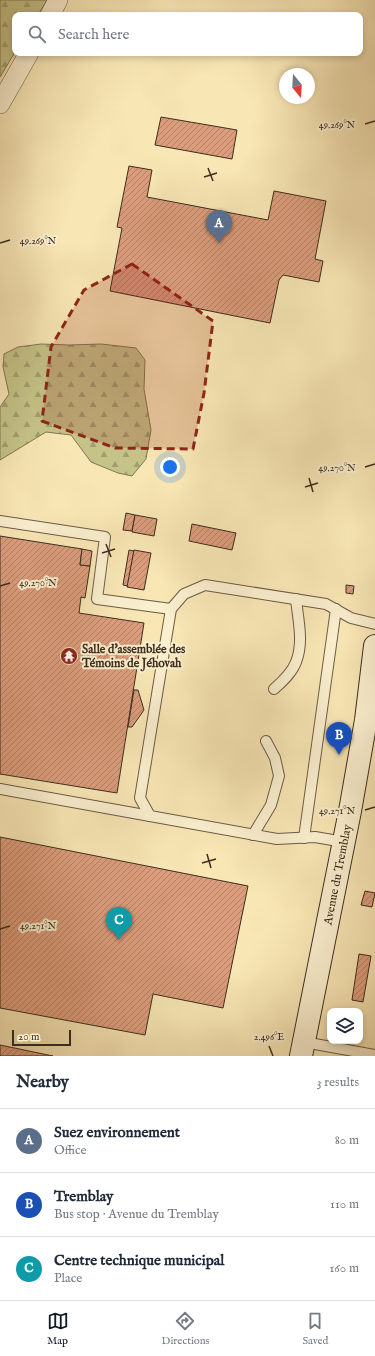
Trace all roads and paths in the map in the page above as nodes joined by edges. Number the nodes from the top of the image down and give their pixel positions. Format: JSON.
{"nodes":[{"id":1,"x":58,"y":0,"type":"edge"},
{"id":2,"x":52,"y":12,"type":"edge"},
{"id":3,"x":27,"y":56,"type":"edge"},
{"id":4,"x":0,"y":104,"type":"edge"},
{"id":5,"x":0,"y":521,"type":"edge"},
{"id":6,"x":296,"y":599,"type":"junction"},
{"id":7,"x":171,"y":609,"type":"junction"},
{"id":8,"x":336,"y":609,"type":"junction"},
{"id":9,"x":375,"y":624,"type":"edge"},
{"id":10,"x":375,"y":646,"type":"edge"},
{"id":11,"x":274,"y":689,"type":"dead end"},
{"id":12,"x":266,"y":741,"type":"dead end"},
{"id":13,"x":0,"y":789,"type":"edge"},
{"id":14,"x":150,"y":816,"type":"junction"},
{"id":15,"x":253,"y":835,"type":"junction"},
{"id":16,"x":304,"y":838,"type":"junction"},
{"id":17,"x":344,"y":842,"type":"junction"},
{"id":18,"x":302,"y":1049,"type":"edge"},
{"id":19,"x":358,"y":1054,"type":"edge"},
{"id":20,"x":375,"y":1055,"type":"edge"}],
"edges":[{"from":1,"to":2,"type":"street"},
{"from":3,"to":4,"type":"street"},
{"from":5,"to":7,"type":"lane"},
{"from":6,"to":7,"type":"lane"},
{"from":6,"to":8,"type":"lane"},
{"from":6,"to":11,"type":"lane"},
{"from":7,"to":14,"type":"lane"},
{"from":8,"to":9,"type":"lane"},
{"from":8,"to":16,"type":"lane"},
{"from":10,"to":17,"type":"main road","name":"Avenue du Tremblay"},
{"from":12,"to":15,"type":"lane"},
{"from":13,"to":14,"type":"lane"},
{"from":14,"to":15,"type":"lane"},
{"from":15,"to":16,"type":"lane"},
{"from":16,"to":17,"type":"lane"},
{"from":17,"to":18,"type":"main road","name":"Avenue du Tremblay"},
{"from":18,"to":19,"type":"lane"},
{"from":19,"to":20,"type":"lane"}]}
